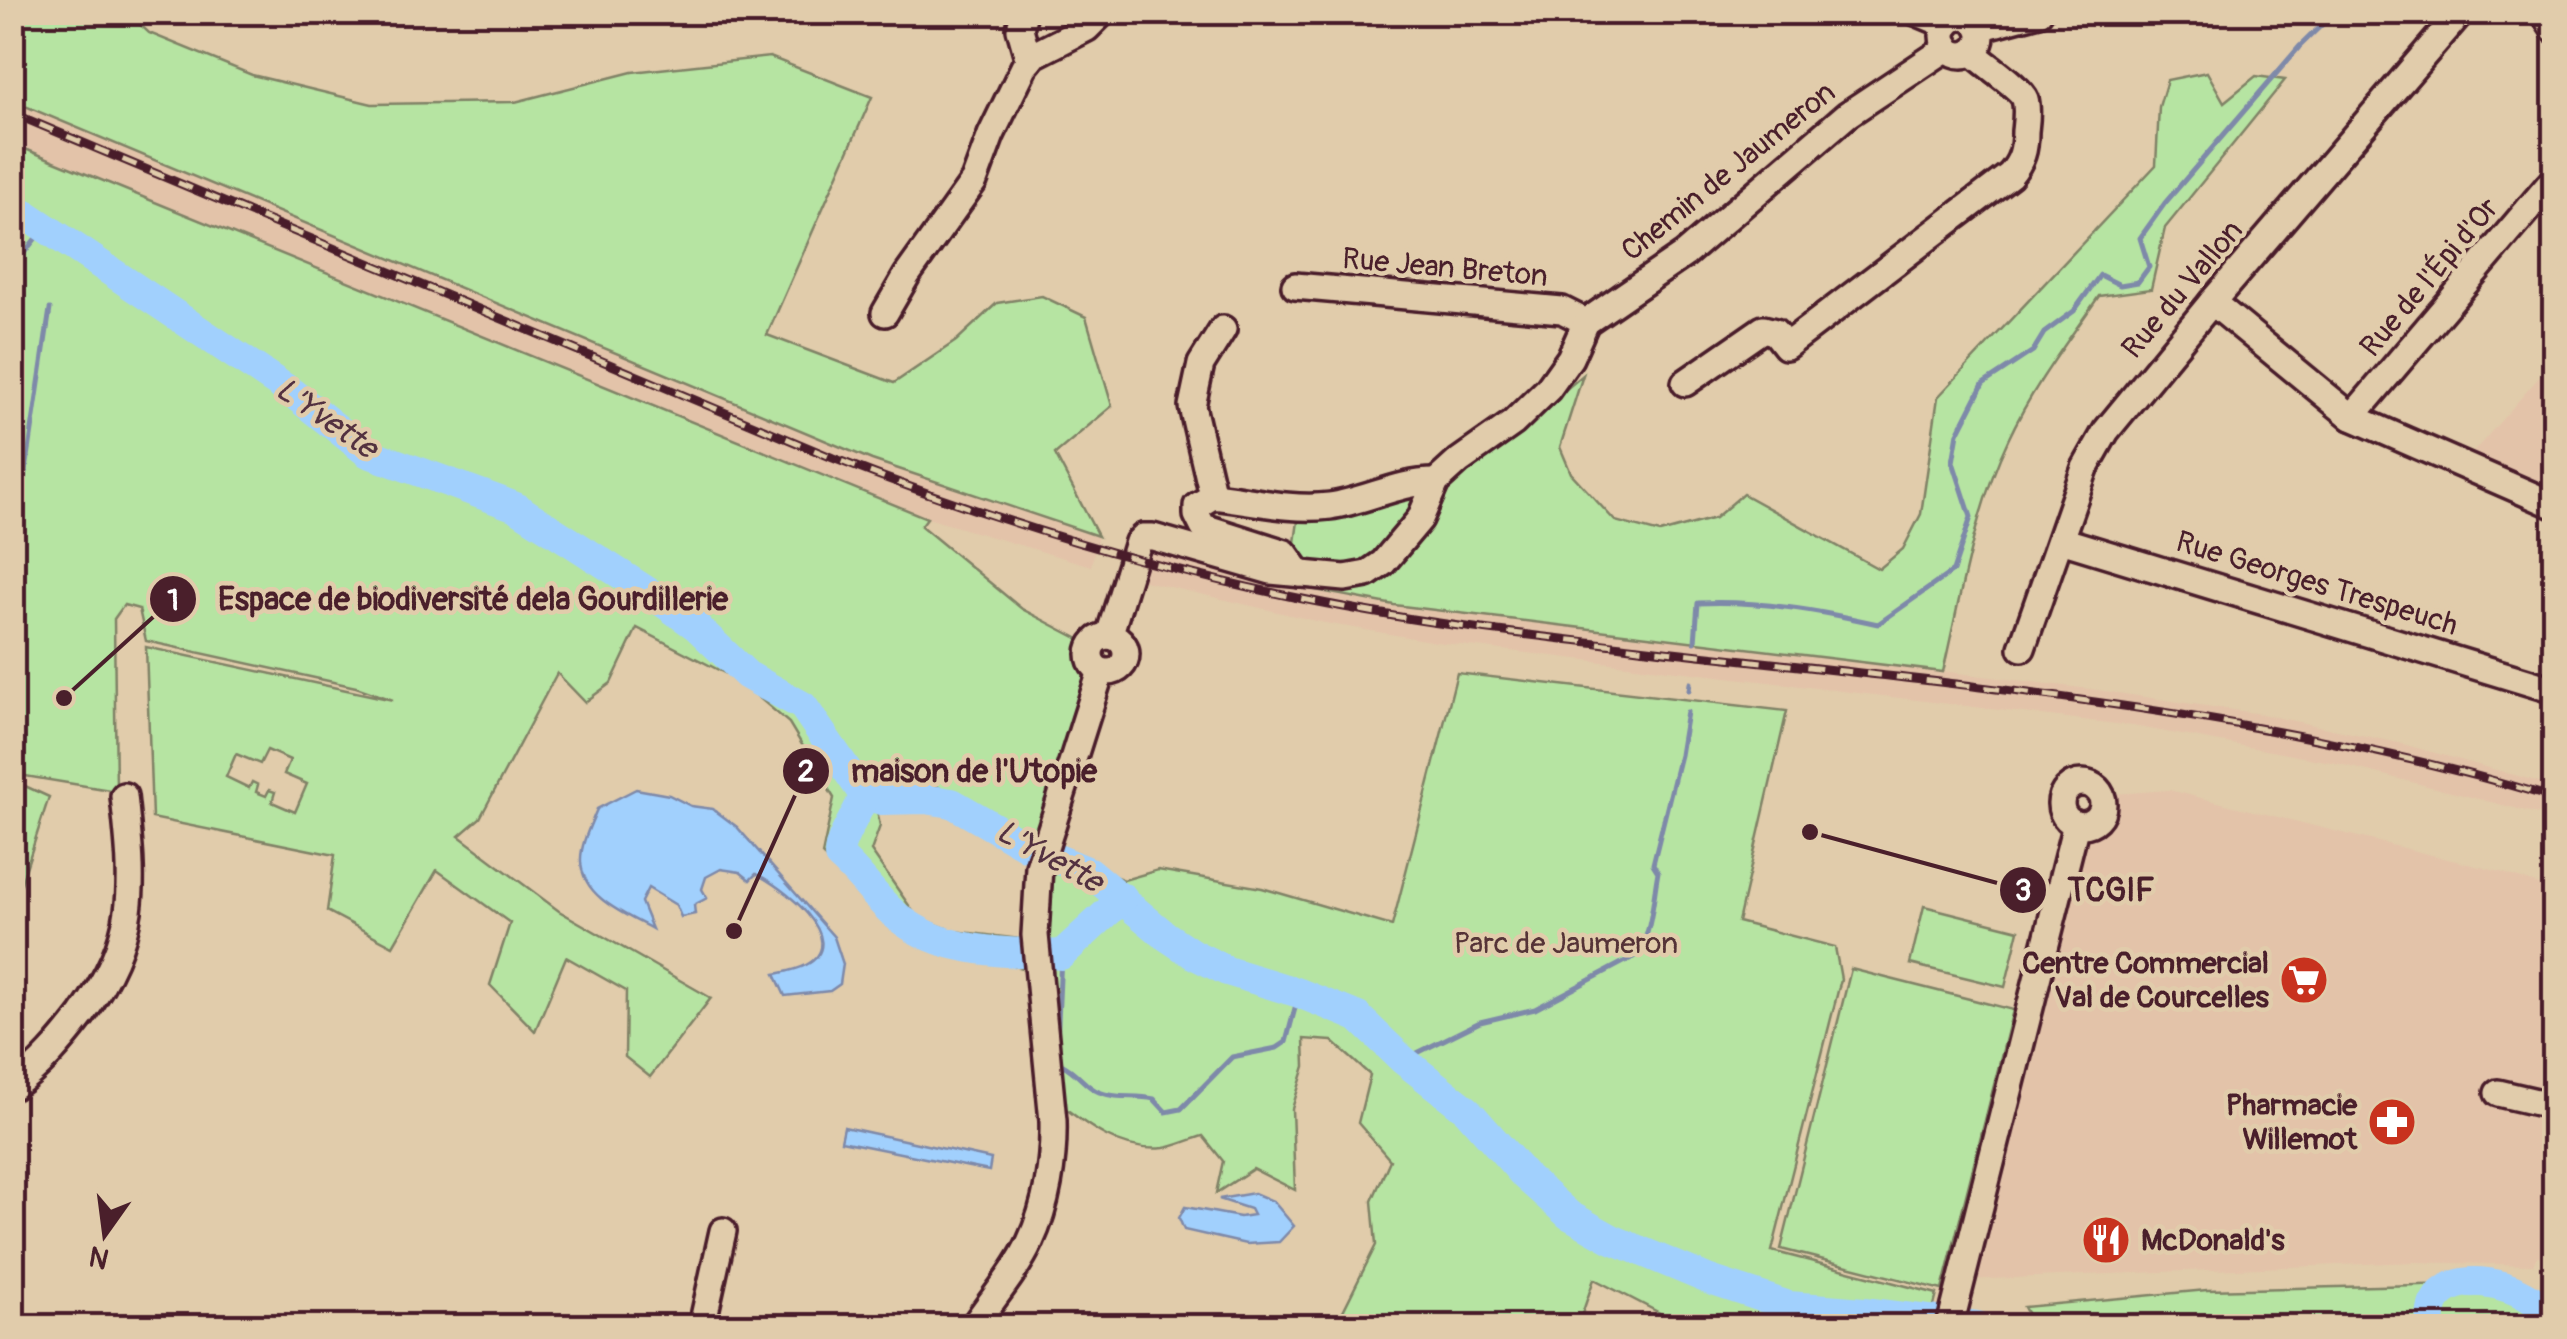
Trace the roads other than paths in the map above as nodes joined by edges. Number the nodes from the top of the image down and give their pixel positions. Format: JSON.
{"nodes":[{"id":1,"x":1024,"y":12,"type":"edge"},
{"id":2,"x":1103,"y":12,"type":"edge"},
{"id":3,"x":1916,"y":12,"type":"edge"},
{"id":4,"x":2039,"y":12,"type":"edge"},
{"id":5,"x":2461,"y":12,"type":"edge"},
{"id":6,"x":2543,"y":12,"type":"edge"},
{"id":7,"x":2554,"y":28,"type":"edge"},
{"id":8,"x":1946,"y":35,"type":"junction"},
{"id":9,"x":1975,"y":40,"type":"junction"},
{"id":10,"x":1028,"y":61,"type":"junction"},
{"id":11,"x":2554,"y":179,"type":"edge"},
{"id":12,"x":1296,"y":286,"type":"dead end"},
{"id":13,"x":2212,"y":302,"type":"junction"},
{"id":14,"x":885,"y":313,"type":"dead end"},
{"id":15,"x":1586,"y":322,"type":"junction"},
{"id":16,"x":1223,"y":329,"type":"dead end"},
{"id":17,"x":1685,"y":383,"type":"dead end"},
{"id":18,"x":2352,"y":417,"type":"junction"},
{"id":19,"x":1436,"y":482,"type":"junction"},
{"id":20,"x":1212,"y":496,"type":"junction"},
{"id":21,"x":2554,"y":505,"type":"edge"},
{"id":22,"x":2060,"y":540,"type":"junction"},
{"id":23,"x":1300,"y":574,"type":"junction"},
{"id":24,"x":2022,"y":648,"type":"dead end"},
{"id":25,"x":2554,"y":690,"type":"edge"},
{"id":26,"x":124,"y":796,"type":"dead end"},
{"id":27,"x":2076,"y":824,"type":"dead end"},
{"id":28,"x":12,"y":1087,"type":"edge"},
{"id":29,"x":2498,"y":1093,"type":"dead end"},
{"id":30,"x":2554,"y":1106,"type":"edge"},
{"id":31,"x":722,"y":1232,"type":"dead end"},
{"id":32,"x":1953,"y":1314,"type":"edge"},
{"id":33,"x":702,"y":1326,"type":"edge"},
{"id":34,"x":974,"y":1326,"type":"edge"}],
"edges":[{"from":1,"to":10,"type":"street"},
{"from":2,"to":10,"type":"street"},
{"from":3,"to":8,"type":"street"},
{"from":4,"to":9,"type":"street"},
{"from":5,"to":13,"type":"street","name":"Rue du Vallon"},
{"from":6,"to":7,"type":"street"},
{"from":8,"to":9,"type":"street"},
{"from":8,"to":15,"type":"street","name":"Chemin de Jaumeron"},
{"from":9,"to":17,"type":"street"},
{"from":10,"to":14,"type":"street"},
{"from":11,"to":18,"type":"street","name":"Rue de l'Épi d'Or"},
{"from":12,"to":15,"type":"street","name":"Rue Jean Breton"},
{"from":13,"to":18,"type":"street"},
{"from":13,"to":22,"type":"street","name":"Rue du Vallon"},
{"from":15,"to":19,"type":"street","name":"Chemin de Jaumeron"},
{"from":16,"to":20,"type":"street"},
{"from":18,"to":21,"type":"street"},
{"from":19,"to":20,"type":"street","name":"Chemin de Jaumeron"},
{"from":19,"to":23,"type":"street","name":"Chemin de Jaumeron"},
{"from":20,"to":23,"type":"street"},
{"from":22,"to":24,"type":"street","name":"Rue du Vallon"},
{"from":22,"to":25,"type":"street","name":"Rue Georges Trespeuch"},
{"from":23,"to":34,"type":"street","name":"Chemin de Jaumeron"},
{"from":26,"to":28,"type":"street"},
{"from":27,"to":32,"type":"street"},
{"from":29,"to":30,"type":"street"},
{"from":31,"to":33,"type":"street"}]}
